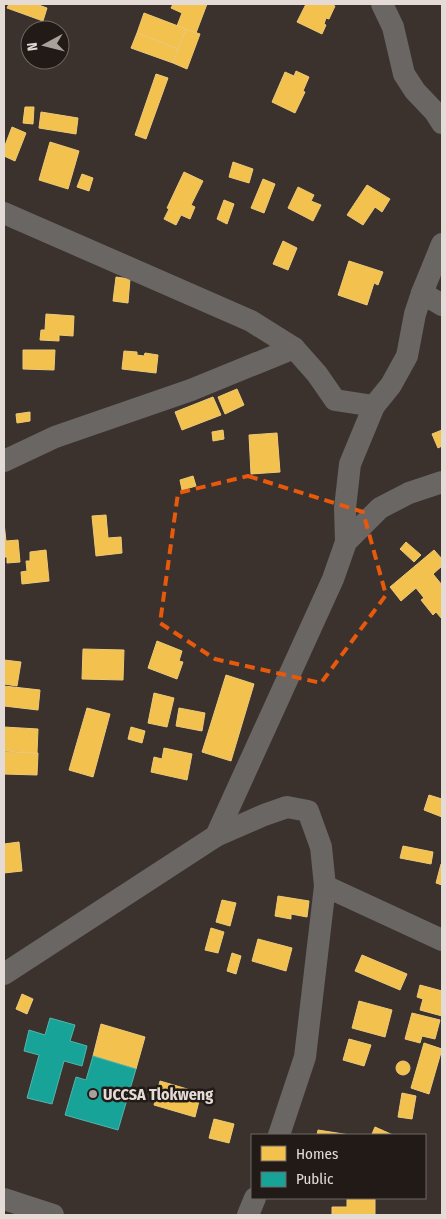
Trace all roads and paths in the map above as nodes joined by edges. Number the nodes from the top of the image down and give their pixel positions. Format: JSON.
{"nodes":[{"id":1,"x":382,"y":4,"type":"edge"},
{"id":2,"x":403,"y":4,"type":"edge"},
{"id":3,"x":393,"y":27,"type":"junction"},
{"id":4,"x":442,"y":123,"type":"edge"},
{"id":5,"x":4,"y":213,"type":"edge"},
{"id":6,"x":442,"y":244,"type":"edge"},
{"id":7,"x":422,"y":293,"type":"junction"},
{"id":8,"x":442,"y":306,"type":"edge"},
{"id":9,"x":294,"y":348,"type":"junction"},
{"id":10,"x":374,"y":406,"type":"junction"},
{"id":11,"x":4,"y":460,"type":"edge"},
{"id":12,"x":442,"y":482,"type":"edge"},
{"id":13,"x":346,"y":542,"type":"junction"},
{"id":14,"x":216,"y":836,"type":"junction"},
{"id":15,"x":325,"y":886,"type":"junction"},
{"id":16,"x":442,"y":940,"type":"edge"},
{"id":17,"x":4,"y":974,"type":"edge"},
{"id":18,"x":279,"y":1134,"type":"edge"},
{"id":19,"x":4,"y":1199,"type":"edge"},
{"id":20,"x":255,"y":1199,"type":"edge"},
{"id":21,"x":52,"y":1215,"type":"edge"},
{"id":22,"x":248,"y":1215,"type":"edge"}],
"edges":[{"from":1,"to":3,"type":"street"},
{"from":2,"to":3,"type":"street"},
{"from":3,"to":4,"type":"street"},
{"from":5,"to":9,"type":"street"},
{"from":6,"to":7,"type":"street"},
{"from":7,"to":8,"type":"street"},
{"from":7,"to":10,"type":"street"},
{"from":9,"to":10,"type":"street"},
{"from":9,"to":11,"type":"street"},
{"from":10,"to":13,"type":"street"},
{"from":12,"to":13,"type":"street"},
{"from":13,"to":14,"type":"street"},
{"from":14,"to":15,"type":"street"},
{"from":14,"to":17,"type":"street"},
{"from":15,"to":16,"type":"street"},
{"from":15,"to":18,"type":"street"},
{"from":19,"to":21,"type":"street"},
{"from":20,"to":22,"type":"street"}]}
